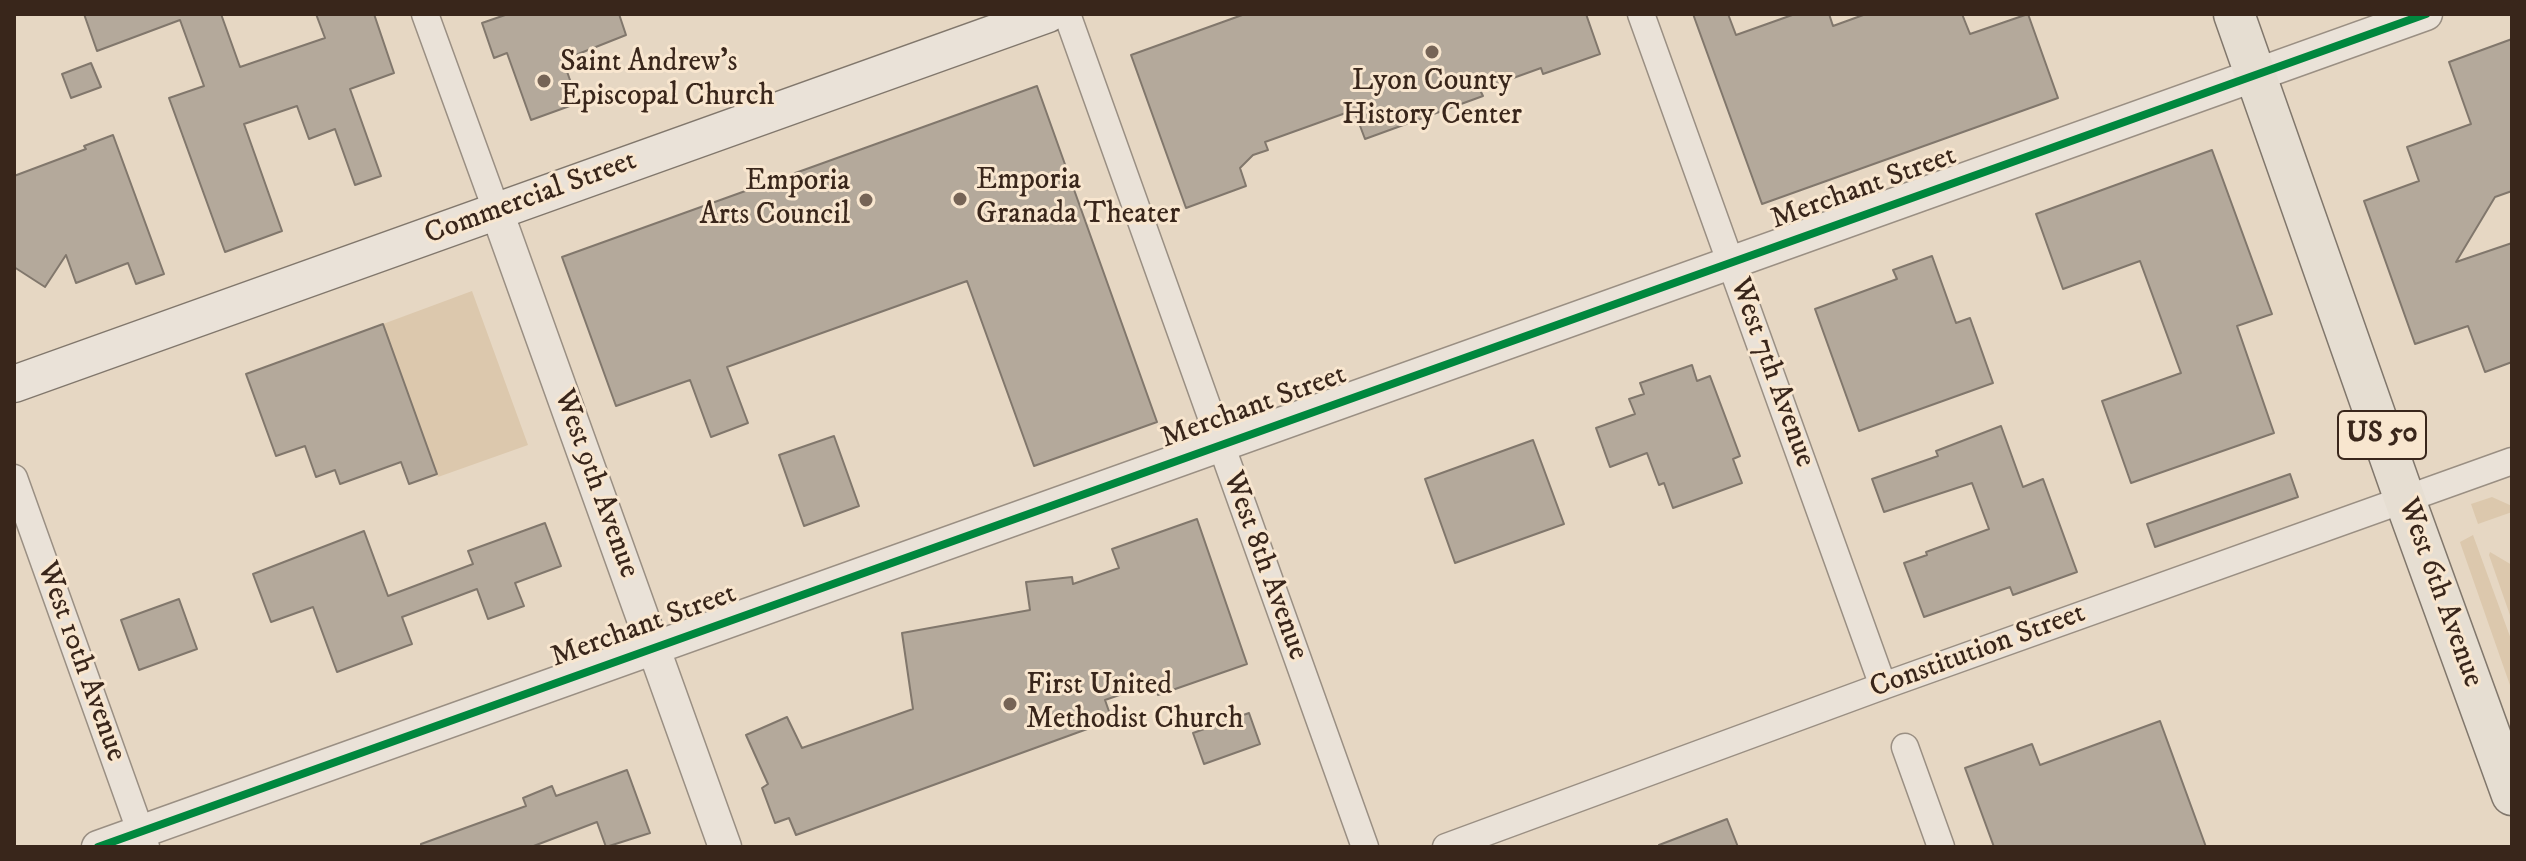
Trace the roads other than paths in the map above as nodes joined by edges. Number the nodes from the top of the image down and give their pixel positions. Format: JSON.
{"nodes":[{"id":1,"x":425,"y":14,"type":"edge"},
{"id":2,"x":1048,"y":14,"type":"edge"},
{"id":3,"x":1067,"y":14,"type":"edge"},
{"id":4,"x":1641,"y":14,"type":"edge"},
{"id":5,"x":2234,"y":14,"type":"edge"},
{"id":6,"x":2426,"y":14,"type":"edge"},
{"id":7,"x":2256,"y":75,"type":"junction"},
{"id":8,"x":497,"y":212,"type":"junction"},
{"id":9,"x":1732,"y":263,"type":"junction"},
{"id":10,"x":14,"y":384,"type":"edge"},
{"id":11,"x":1221,"y":445,"type":"junction"},
{"id":12,"x":2512,"y":461,"type":"edge"},
{"id":13,"x":14,"y":478,"type":"edge"},
{"id":14,"x":2405,"y":500,"type":"junction"},
{"id":15,"x":654,"y":649,"type":"junction"},
{"id":16,"x":1883,"y":686,"type":"junction"},
{"id":17,"x":1905,"y":747,"type":"dead end"},
{"id":18,"x":2512,"y":795,"type":"edge"},
{"id":19,"x":143,"y":839,"type":"edge"},
{"id":20,"x":98,"y":847,"type":"edge"},
{"id":21,"x":725,"y":847,"type":"edge"},
{"id":22,"x":1365,"y":847,"type":"edge"},
{"id":23,"x":1446,"y":847,"type":"edge"},
{"id":24,"x":1941,"y":847,"type":"edge"}],
"edges":[{"from":1,"to":8,"type":"street"},
{"from":2,"to":8,"type":"main road","name":"Commercial Street"},
{"from":3,"to":11,"type":"street","name":"West 8th Avenue"},
{"from":4,"to":9,"type":"street","name":"West 7th Avenue"},
{"from":5,"to":7,"type":"main road","number":"US 50"},
{"from":6,"to":7,"type":"street","name":"Merchant Street"},
{"from":7,"to":9,"type":"street","name":"Merchant Street"},
{"from":7,"to":14,"type":"main road","name":"West 6th Avenue","number":"US 50"},
{"from":8,"to":10,"type":"main road","name":"Commercial Street"},
{"from":8,"to":15,"type":"street","name":"West 9th Avenue"},
{"from":9,"to":11,"type":"street","name":"Merchant Street"},
{"from":9,"to":16,"type":"street","name":"West 7th Avenue"},
{"from":11,"to":15,"type":"street","name":"Merchant Street"},
{"from":11,"to":22,"type":"street","name":"West 8th Avenue"},
{"from":12,"to":14,"type":"street","name":"Constitution Street"},
{"from":13,"to":19,"type":"street","name":"West 10th Avenue"},
{"from":14,"to":16,"type":"street","name":"Constitution Street"},
{"from":14,"to":18,"type":"main road","name":"West 6th Avenue","number":"US 50"},
{"from":15,"to":19,"type":"street","name":"Merchant Street"},
{"from":15,"to":21,"type":"street","name":"West 9th Avenue"},
{"from":16,"to":23,"type":"street","name":"Constitution Street"},
{"from":17,"to":24,"type":"street"},
{"from":19,"to":20,"type":"street","name":"Merchant Street"}]}
